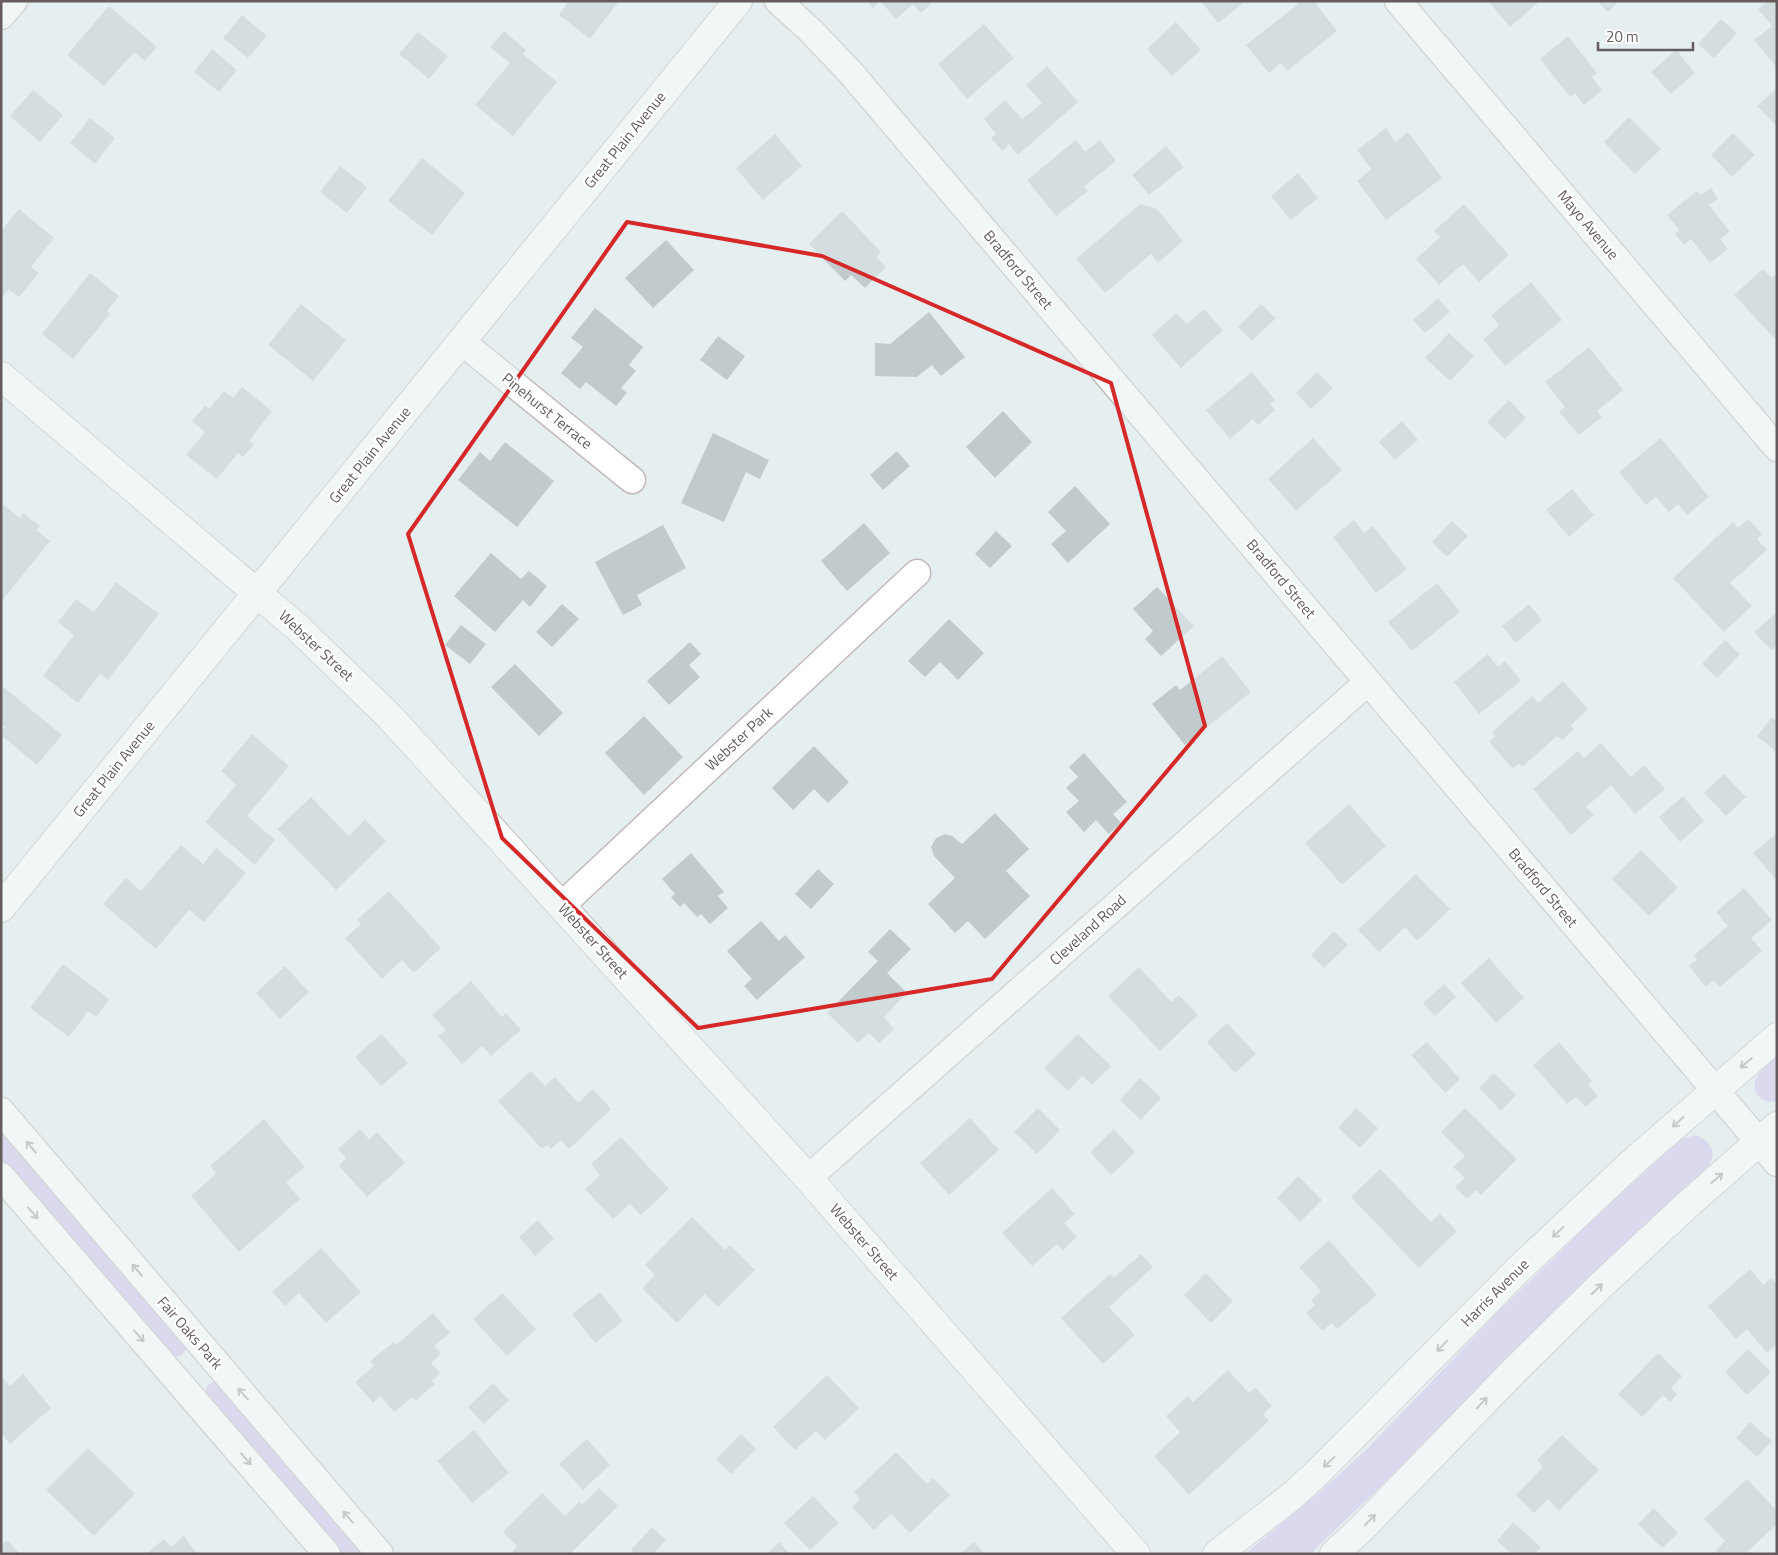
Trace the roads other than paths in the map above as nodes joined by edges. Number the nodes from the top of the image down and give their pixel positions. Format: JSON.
{"nodes":[{"id":1,"x":14,"y":1,"type":"edge"},
{"id":2,"x":778,"y":1,"type":"edge"},
{"id":3,"x":1398,"y":1,"type":"edge"},
{"id":4,"x":737,"y":2,"type":"edge"},
{"id":5,"x":1,"y":16,"type":"edge"},
{"id":6,"x":462,"y":342,"type":"junction"},
{"id":7,"x":1,"y":376,"type":"edge"},
{"id":8,"x":1777,"y":448,"type":"edge"},
{"id":9,"x":632,"y":480,"type":"dead end"},
{"id":10,"x":917,"y":573,"type":"dead end"},
{"id":11,"x":258,"y":593,"type":"junction"},
{"id":12,"x":1368,"y":682,"type":"junction"},
{"id":13,"x":561,"y":906,"type":"junction"},
{"id":14,"x":1,"y":908,"type":"edge"},
{"id":15,"x":1777,"y":1037,"type":"edge"},
{"id":16,"x":1714,"y":1090,"type":"junction"},
{"id":17,"x":1,"y":1111,"type":"edge"},
{"id":18,"x":1768,"y":1134,"type":"edge"},
{"id":19,"x":1777,"y":1164,"type":"edge"},
{"id":20,"x":1,"y":1176,"type":"edge"},
{"id":21,"x":808,"y":1178,"type":"junction"},
{"id":22,"x":211,"y":1357,"type":"junction"},
{"id":23,"x":180,"y":1384,"type":"junction"},
{"id":24,"x":327,"y":1554,"type":"edge"},
{"id":25,"x":380,"y":1554,"type":"edge"},
{"id":26,"x":1136,"y":1554,"type":"edge"},
{"id":27,"x":1217,"y":1554,"type":"edge"},
{"id":28,"x":1334,"y":1554,"type":"edge"}],
"edges":[{"from":1,"to":5,"type":"street"},
{"from":2,"to":12,"type":"street","name":"Bradford Street"},
{"from":3,"to":8,"type":"street","name":"Mayo Avenue"},
{"from":4,"to":6,"type":"street","name":"Great Plain Avenue"},
{"from":6,"to":9,"type":"street","name":"Pinehurst Terrace"},
{"from":6,"to":11,"type":"street","name":"Great Plain Avenue"},
{"from":7,"to":11,"type":"street","name":"Webster Street"},
{"from":10,"to":13,"type":"street","name":"Webster Park"},
{"from":11,"to":13,"type":"street","name":"Webster Street"},
{"from":11,"to":14,"type":"street","name":"Great Plain Avenue"},
{"from":12,"to":16,"type":"street","name":"Bradford Street"},
{"from":12,"to":21,"type":"street","name":"Cleveland Road"},
{"from":13,"to":21,"type":"street","name":"Webster Street"},
{"from":15,"to":16,"type":"street","name":"Harris Avenue","one_way":true},
{"from":16,"to":18,"type":"street","name":"Bradford Street"},
{"from":16,"to":27,"type":"street","name":"Harris Avenue","one_way":true},
{"from":22,"to":17,"type":"street","name":"Fair Oaks Park","one_way":true},
{"from":18,"to":19,"type":"street","name":"Bradford Street"},
{"from":28,"to":18,"type":"street","one_way":true},
{"from":20,"to":23,"type":"street","one_way":true},
{"from":21,"to":26,"type":"street","name":"Webster Street"},
{"from":22,"to":23,"type":"street"},
{"from":25,"to":22,"type":"street","name":"Fair Oaks Park","one_way":true},
{"from":23,"to":24,"type":"street","one_way":true}]}
